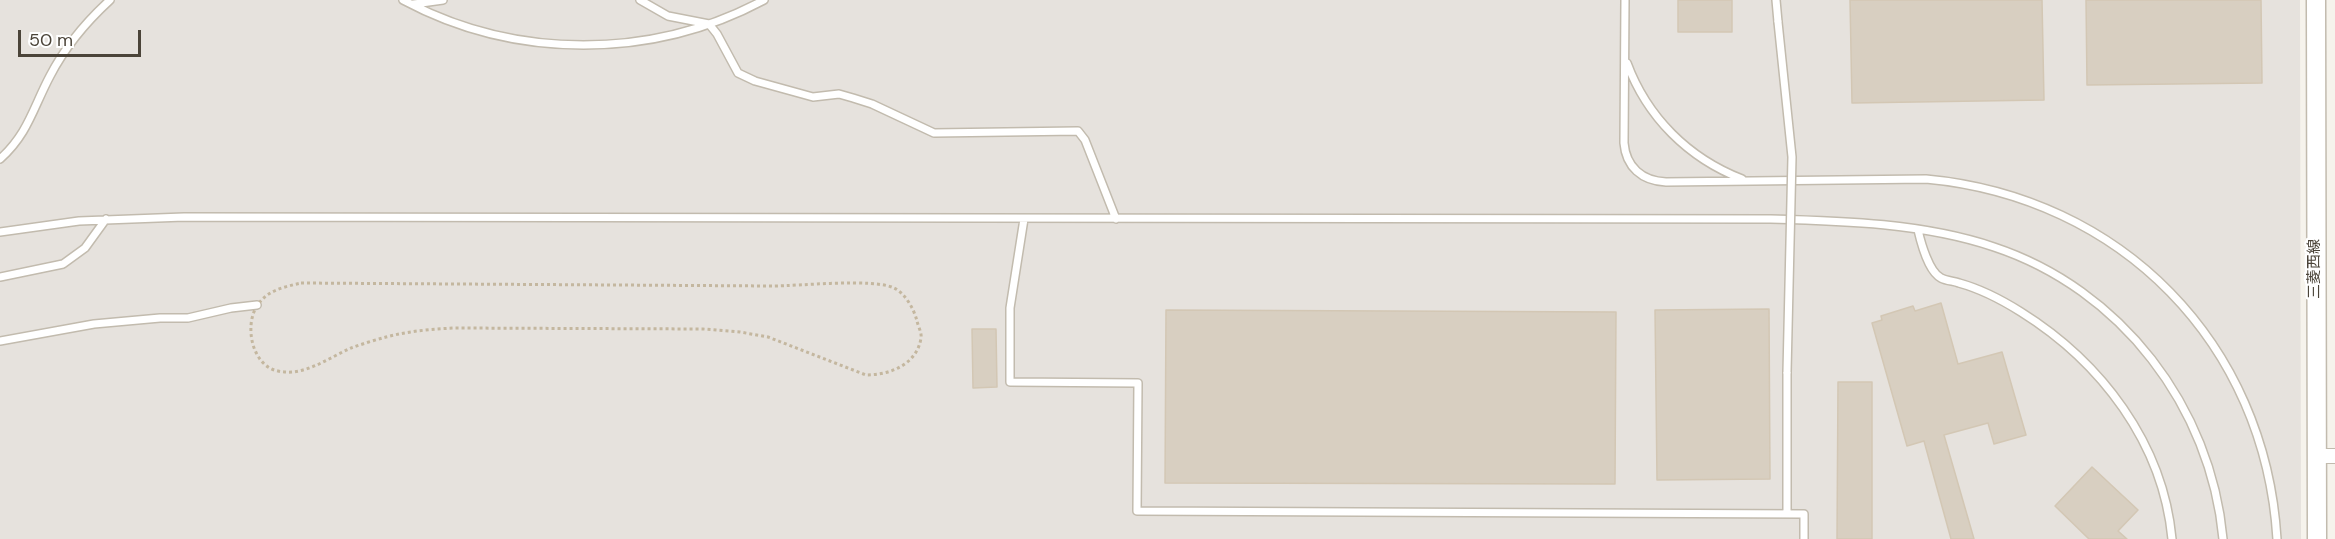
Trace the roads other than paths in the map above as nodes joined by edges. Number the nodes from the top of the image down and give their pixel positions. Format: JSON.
{"nodes":[{"id":1,"x":110,"y":0,"type":"edge"},
{"id":2,"x":403,"y":0,"type":"edge"},
{"id":3,"x":443,"y":0,"type":"edge"},
{"id":4,"x":640,"y":0,"type":"edge"},
{"id":5,"x":764,"y":0,"type":"edge"},
{"id":6,"x":1624,"y":0,"type":"edge"},
{"id":7,"x":1776,"y":0,"type":"edge"},
{"id":8,"x":2316,"y":0,"type":"edge"},
{"id":9,"x":411,"y":4,"type":"junction"},
{"id":10,"x":709,"y":24,"type":"junction"},
{"id":11,"x":1625,"y":57,"type":"junction"},
{"id":12,"x":0,"y":159,"type":"edge"},
{"id":13,"x":1746,"y":180,"type":"junction"},
{"id":14,"x":105,"y":219,"type":"junction"},
{"id":15,"x":1024,"y":219,"type":"junction"},
{"id":16,"x":1116,"y":219,"type":"junction"},
{"id":17,"x":1918,"y":230,"type":"junction"},
{"id":18,"x":0,"y":232,"type":"edge"},
{"id":19,"x":0,"y":276,"type":"edge"},
{"id":20,"x":257,"y":305,"type":"road end"},
{"id":21,"x":0,"y":340,"type":"edge"},
{"id":22,"x":2316,"y":456,"type":"junction"},
{"id":23,"x":2335,"y":456,"type":"edge"},
{"id":24,"x":1787,"y":514,"type":"junction"},
{"id":25,"x":1804,"y":539,"type":"edge"},
{"id":26,"x":2172,"y":539,"type":"edge"},
{"id":27,"x":2223,"y":539,"type":"edge"},
{"id":28,"x":2277,"y":539,"type":"edge"},
{"id":29,"x":2317,"y":539,"type":"edge"}],
"edges":[{"from":1,"to":12,"type":"lane"},
{"from":2,"to":9,"type":"lane"},
{"from":3,"to":9,"type":"lane"},
{"from":4,"to":10,"type":"lane"},
{"from":5,"to":10,"type":"lane"},
{"from":6,"to":11,"type":"lane"},
{"from":7,"to":24,"type":"lane","bridge":true},
{"from":8,"to":22,"type":"street","name":"三菱西線"},
{"from":9,"to":10,"type":"lane"},
{"from":10,"to":16,"type":"lane"},
{"from":11,"to":13,"type":"lane"},
{"from":11,"to":13,"type":"lane"},
{"from":13,"to":28,"type":"lane"},
{"from":14,"to":15,"type":"lane"},
{"from":14,"to":18,"type":"lane"},
{"from":14,"to":19,"type":"lane"},
{"from":15,"to":16,"type":"lane"},
{"from":15,"to":24,"type":"lane"},
{"from":16,"to":17,"type":"lane"},
{"from":17,"to":26,"type":"lane"},
{"from":17,"to":27,"type":"lane"},
{"from":20,"to":21,"type":"lane"},
{"from":22,"to":23,"type":"street"},
{"from":22,"to":29,"type":"street","name":"三菱西線"},
{"from":24,"to":25,"type":"lane"}]}
